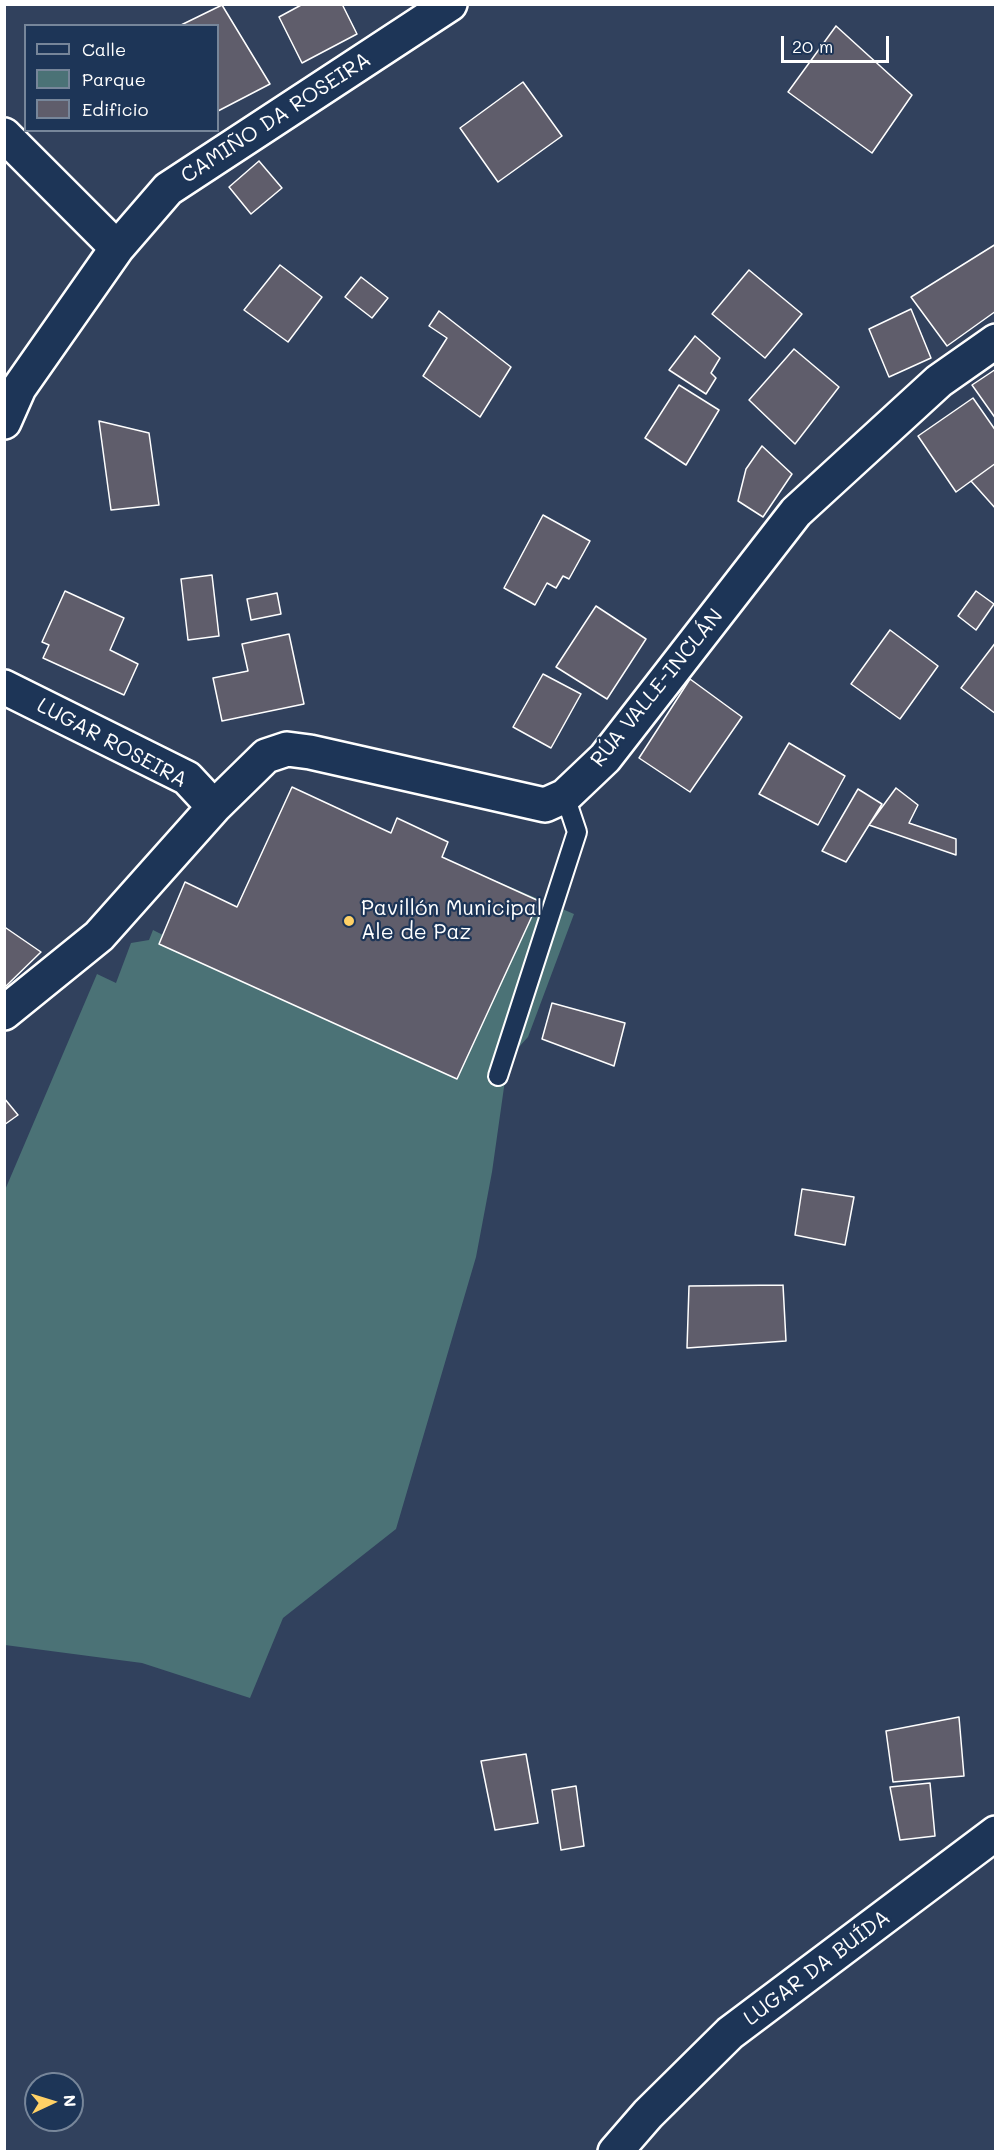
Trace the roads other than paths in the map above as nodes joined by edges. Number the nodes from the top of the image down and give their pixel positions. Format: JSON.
{"nodes":[{"id":1,"x":450,"y":4,"type":"edge"},
{"id":2,"x":4,"y":135,"type":"edge"},
{"id":3,"x":117,"y":248,"type":"junction"},
{"id":4,"x":996,"y":341,"type":"edge"},
{"id":5,"x":4,"y":422,"type":"edge"},
{"id":6,"x":4,"y":687,"type":"edge"},
{"id":7,"x":565,"y":796,"type":"junction"},
{"id":8,"x":214,"y":807,"type":"junction"},
{"id":9,"x":4,"y":1013,"type":"edge"},
{"id":10,"x":498,"y":1076,"type":"dead end"},
{"id":11,"x":996,"y":1833,"type":"edge"},
{"id":12,"x":615,"y":2151,"type":"edge"}],
"edges":[{"from":1,"to":3,"type":"street","name":"CAMIÑO DA ROSEIRA"},
{"from":2,"to":3,"type":"street"},
{"from":3,"to":5,"type":"street"},
{"from":4,"to":7,"type":"street","name":"RÚA VALLE-INCLÁN"},
{"from":6,"to":8,"type":"street","name":"LUGAR ROSEIRA"},
{"from":7,"to":8,"type":"street","name":"RÚA VALLE-INCLÁN"},
{"from":7,"to":10,"type":"lane"},
{"from":8,"to":9,"type":"street","name":"RÚA VALLE-INCLÁN"},
{"from":11,"to":12,"type":"street","name":"LUGAR DA BUÍDA"}]}
